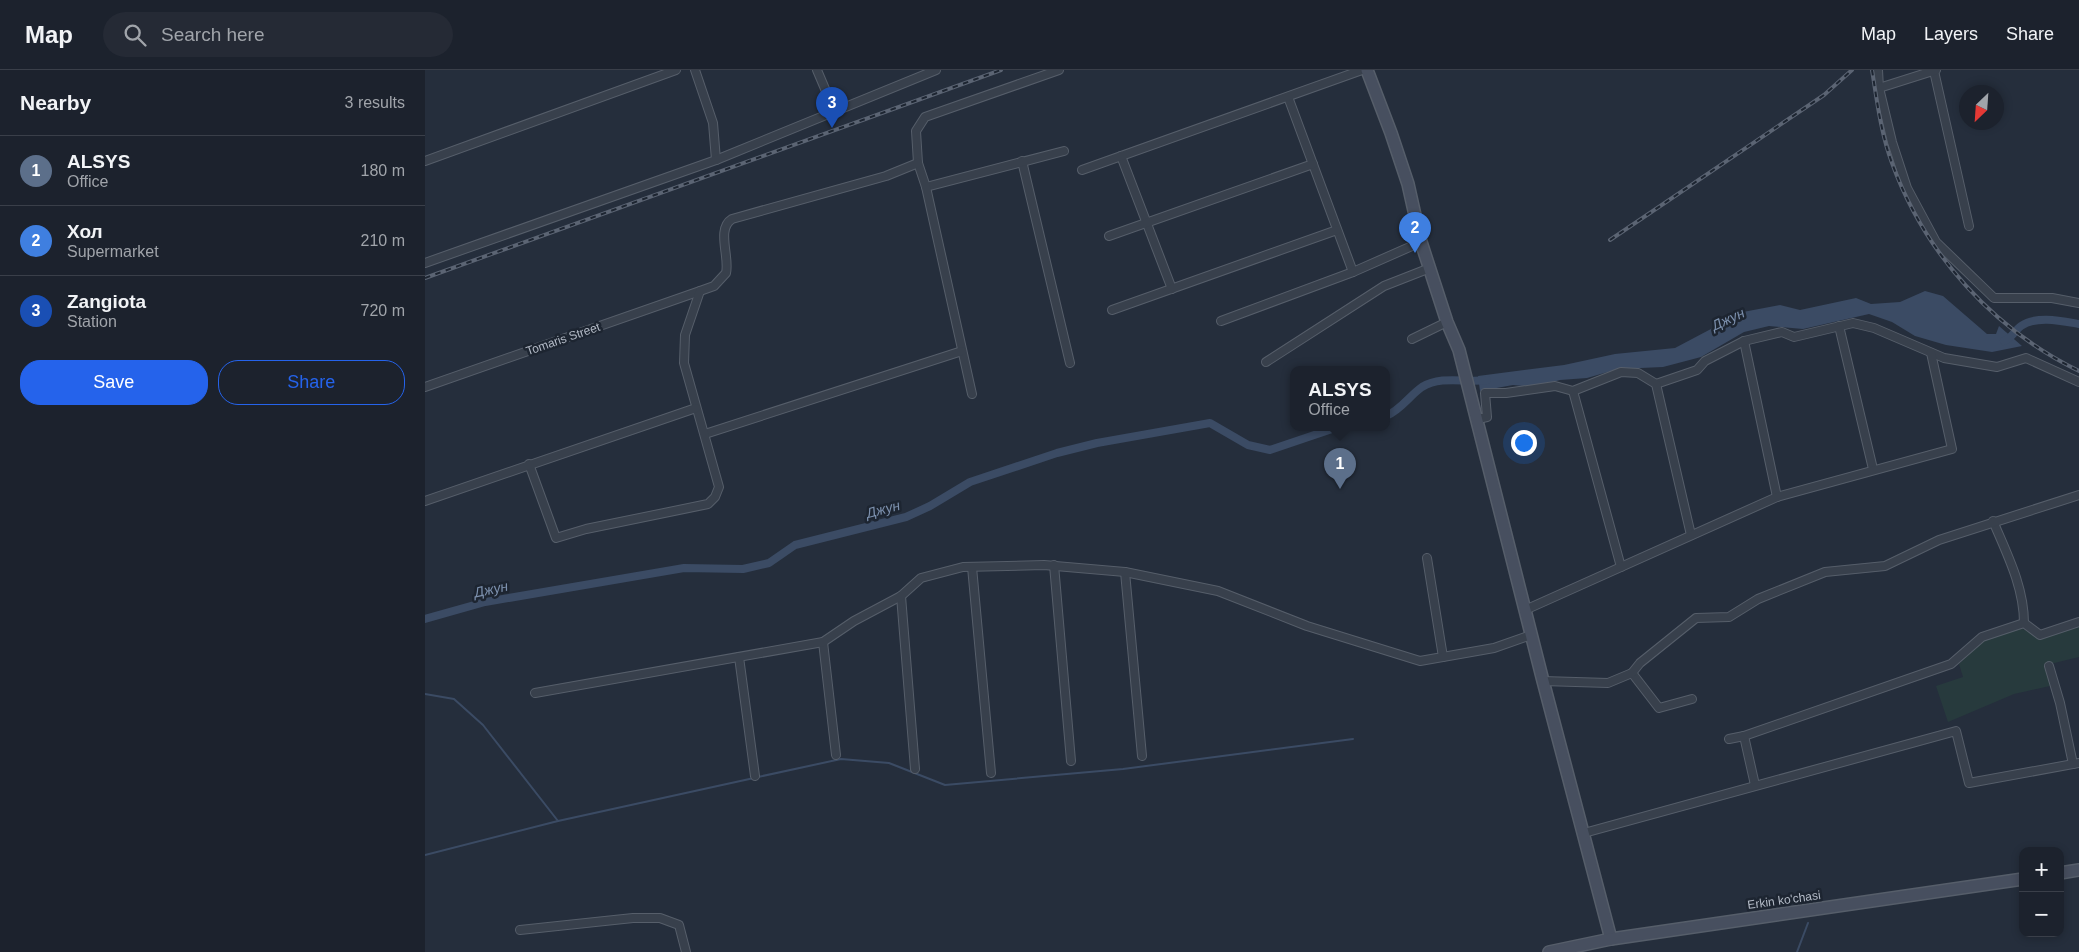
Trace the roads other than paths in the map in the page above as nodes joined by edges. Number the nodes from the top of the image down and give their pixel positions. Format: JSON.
{"nodes":[{"id":1,"x":676,"y":70,"type":"edge"},
{"id":2,"x":695,"y":70,"type":"edge"},
{"id":3,"x":817,"y":70,"type":"edge"},
{"id":4,"x":936,"y":70,"type":"edge"},
{"id":5,"x":1059,"y":70,"type":"edge"},
{"id":6,"x":1362,"y":70,"type":"edge"},
{"id":7,"x":1367,"y":70,"type":"edge"},
{"id":8,"x":1878,"y":70,"type":"edge"},
{"id":9,"x":1935,"y":70,"type":"edge"},
{"id":10,"x":1879,"y":88,"type":"junction"},
{"id":11,"x":1288,"y":97,"type":"junction"},
{"id":12,"x":834,"y":110,"type":"junction"},
{"id":13,"x":1064,"y":151,"type":"dead end"},
{"id":14,"x":1121,"y":156,"type":"junction"},
{"id":15,"x":715,"y":160,"type":"junction"},
{"id":16,"x":425,"y":161,"type":"edge"},
{"id":17,"x":1021,"y":161,"type":"junction"},
{"id":18,"x":918,"y":163,"type":"junction"},
{"id":19,"x":1313,"y":164,"type":"junction"},
{"id":20,"x":1082,"y":170,"type":"dead end"},
{"id":21,"x":926,"y":187,"type":"junction"},
{"id":22,"x":1146,"y":224,"type":"junction"},
{"id":23,"x":1969,"y":226,"type":"dead end"},
{"id":24,"x":1337,"y":230,"type":"junction"},
{"id":25,"x":1109,"y":236,"type":"dead end"},
{"id":26,"x":1421,"y":242,"type":"junction"},
{"id":27,"x":425,"y":263,"type":"edge"},
{"id":28,"x":1430,"y":268,"type":"junction"},
{"id":29,"x":1353,"y":272,"type":"junction"},
{"id":30,"x":1172,"y":289,"type":"junction"},
{"id":31,"x":700,"y":291,"type":"junction"},
{"id":32,"x":2079,"y":303,"type":"edge"},
{"id":33,"x":1112,"y":310,"type":"dead end"},
{"id":34,"x":1221,"y":321,"type":"dead end"},
{"id":35,"x":1447,"y":322,"type":"junction"},
{"id":36,"x":1839,"y":326,"type":"junction"},
{"id":37,"x":1412,"y":339,"type":"dead end"},
{"id":38,"x":1744,"y":341,"type":"junction"},
{"id":39,"x":961,"y":351,"type":"junction"},
{"id":40,"x":1931,"y":353,"type":"junction"},
{"id":41,"x":1071,"y":362,"type":"dead end"},
{"id":42,"x":1266,"y":362,"type":"dead end"},
{"id":43,"x":2079,"y":382,"type":"edge"},
{"id":44,"x":1655,"y":384,"type":"junction"},
{"id":45,"x":425,"y":387,"type":"edge"},
{"id":46,"x":1573,"y":390,"type":"junction"},
{"id":47,"x":972,"y":394,"type":"dead end"},
{"id":48,"x":696,"y":408,"type":"junction"},
{"id":49,"x":1478,"y":419,"type":"junction"},
{"id":50,"x":705,"y":434,"type":"junction"},
{"id":51,"x":529,"y":464,"type":"junction"},
{"id":52,"x":1873,"y":469,"type":"junction"},
{"id":53,"x":2079,"y":495,"type":"edge"},
{"id":54,"x":1777,"y":497,"type":"junction"},
{"id":55,"x":425,"y":501,"type":"edge"},
{"id":56,"x":1993,"y":521,"type":"junction"},
{"id":57,"x":1691,"y":535,"type":"junction"},
{"id":58,"x":1427,"y":558,"type":"dead end"},
{"id":59,"x":1054,"y":565,"type":"junction"},
{"id":60,"x":972,"y":567,"type":"junction"},
{"id":61,"x":1621,"y":567,"type":"junction"},
{"id":62,"x":1125,"y":572,"type":"junction"},
{"id":63,"x":901,"y":596,"type":"junction"},
{"id":64,"x":1525,"y":610,"type":"junction"},
{"id":65,"x":2079,"y":622,"type":"edge"},
{"id":66,"x":2024,"y":623,"type":"junction"},
{"id":67,"x":1531,"y":635,"type":"junction"},
{"id":68,"x":823,"y":642,"type":"junction"},
{"id":69,"x":739,"y":657,"type":"junction"},
{"id":70,"x":1443,"y":657,"type":"junction"},
{"id":71,"x":2049,"y":666,"type":"dead end"},
{"id":72,"x":1632,"y":673,"type":"junction"},
{"id":73,"x":1543,"y":681,"type":"junction"},
{"id":74,"x":535,"y":693,"type":"dead end"},
{"id":75,"x":1692,"y":699,"type":"dead end"},
{"id":76,"x":1744,"y":736,"type":"junction"},
{"id":77,"x":1729,"y":740,"type":"dead end"},
{"id":78,"x":836,"y":755,"type":"dead end"},
{"id":79,"x":1142,"y":756,"type":"dead end"},
{"id":80,"x":1071,"y":761,"type":"dead end"},
{"id":81,"x":2076,"y":764,"type":"edge"},
{"id":82,"x":915,"y":769,"type":"dead end"},
{"id":83,"x":991,"y":773,"type":"dead end"},
{"id":84,"x":755,"y":776,"type":"dead end"},
{"id":85,"x":1755,"y":785,"type":"junction"},
{"id":86,"x":1584,"y":833,"type":"junction"},
{"id":87,"x":2079,"y":870,"type":"edge"},
{"id":88,"x":2064,"y":872,"type":"edge"},
{"id":89,"x":2019,"y":879,"type":"edge"},
{"id":90,"x":520,"y":930,"type":"dead end"},
{"id":91,"x":1611,"y":939,"type":"junction"},
{"id":92,"x":686,"y":952,"type":"edge"},
{"id":93,"x":1549,"y":952,"type":"edge"}],
"edges":[{"from":1,"to":16,"type":"street"},
{"from":2,"to":15,"type":"street"},
{"from":3,"to":12,"type":"street"},
{"from":4,"to":12,"type":"street"},
{"from":5,"to":18,"type":"street"},
{"from":6,"to":11,"type":"street"},
{"from":7,"to":26,"type":"main road"},
{"from":8,"to":10,"type":"street"},
{"from":9,"to":10,"type":"street"},
{"from":9,"to":23,"type":"street"},
{"from":10,"to":32,"type":"street"},
{"from":11,"to":14,"type":"street"},
{"from":11,"to":19,"type":"street"},
{"from":12,"to":15,"type":"street"},
{"from":13,"to":17,"type":"street"},
{"from":14,"to":20,"type":"street"},
{"from":14,"to":22,"type":"street"},
{"from":15,"to":27,"type":"street"},
{"from":17,"to":21,"type":"street"},
{"from":17,"to":41,"type":"street"},
{"from":18,"to":21,"type":"street"},
{"from":18,"to":31,"type":"street","name":"Tomaris Street"},
{"from":19,"to":22,"type":"street"},
{"from":19,"to":24,"type":"street"},
{"from":21,"to":39,"type":"street"},
{"from":22,"to":25,"type":"street"},
{"from":22,"to":30,"type":"street"},
{"from":24,"to":29,"type":"street"},
{"from":24,"to":30,"type":"street"},
{"from":26,"to":28,"type":"main road"},
{"from":26,"to":29,"type":"street"},
{"from":28,"to":35,"type":"main road"},
{"from":28,"to":42,"type":"street"},
{"from":29,"to":34,"type":"street"},
{"from":30,"to":33,"type":"street"},
{"from":31,"to":45,"type":"street","name":"Tomaris Street"},
{"from":31,"to":48,"type":"street"},
{"from":35,"to":37,"type":"street"},
{"from":35,"to":49,"type":"main road"},
{"from":36,"to":38,"type":"street"},
{"from":36,"to":40,"type":"street"},
{"from":36,"to":52,"type":"street"},
{"from":38,"to":44,"type":"street"},
{"from":38,"to":54,"type":"street"},
{"from":39,"to":47,"type":"street"},
{"from":39,"to":50,"type":"street"},
{"from":40,"to":43,"type":"street"},
{"from":40,"to":52,"type":"street"},
{"from":44,"to":46,"type":"street"},
{"from":44,"to":57,"type":"street"},
{"from":46,"to":49,"type":"street"},
{"from":46,"to":61,"type":"street"},
{"from":48,"to":50,"type":"street"},
{"from":48,"to":51,"type":"street"},
{"from":49,"to":64,"type":"main road"},
{"from":50,"to":51,"type":"street"},
{"from":51,"to":55,"type":"street"},
{"from":52,"to":54,"type":"street"},
{"from":53,"to":56,"type":"street"},
{"from":54,"to":57,"type":"street"},
{"from":56,"to":66,"type":"street"},
{"from":56,"to":72,"type":"street"},
{"from":57,"to":61,"type":"street"},
{"from":58,"to":70,"type":"street"},
{"from":59,"to":60,"type":"street"},
{"from":59,"to":62,"type":"street"},
{"from":59,"to":80,"type":"street"},
{"from":60,"to":63,"type":"street"},
{"from":60,"to":83,"type":"street"},
{"from":61,"to":64,"type":"street"},
{"from":62,"to":70,"type":"street"},
{"from":62,"to":79,"type":"street"},
{"from":63,"to":68,"type":"street"},
{"from":63,"to":82,"type":"street"},
{"from":64,"to":67,"type":"main road"},
{"from":65,"to":66,"type":"street"},
{"from":66,"to":76,"type":"street"},
{"from":67,"to":70,"type":"street"},
{"from":67,"to":73,"type":"main road"},
{"from":68,"to":69,"type":"street"},
{"from":68,"to":78,"type":"street"},
{"from":69,"to":74,"type":"street"},
{"from":69,"to":84,"type":"street"},
{"from":71,"to":81,"type":"street"},
{"from":72,"to":73,"type":"street"},
{"from":72,"to":75,"type":"street"},
{"from":73,"to":86,"type":"main road"},
{"from":76,"to":77,"type":"street"},
{"from":76,"to":85,"type":"street"},
{"from":81,"to":85,"type":"street"},
{"from":85,"to":86,"type":"street"},
{"from":86,"to":91,"type":"main road"},
{"from":87,"to":88,"type":"main road"},
{"from":89,"to":91,"type":"main road","name":"Erkin ko'chasi"},
{"from":90,"to":92,"type":"street"},
{"from":91,"to":93,"type":"main road","name":"Erkin ko'chasi"}]}
